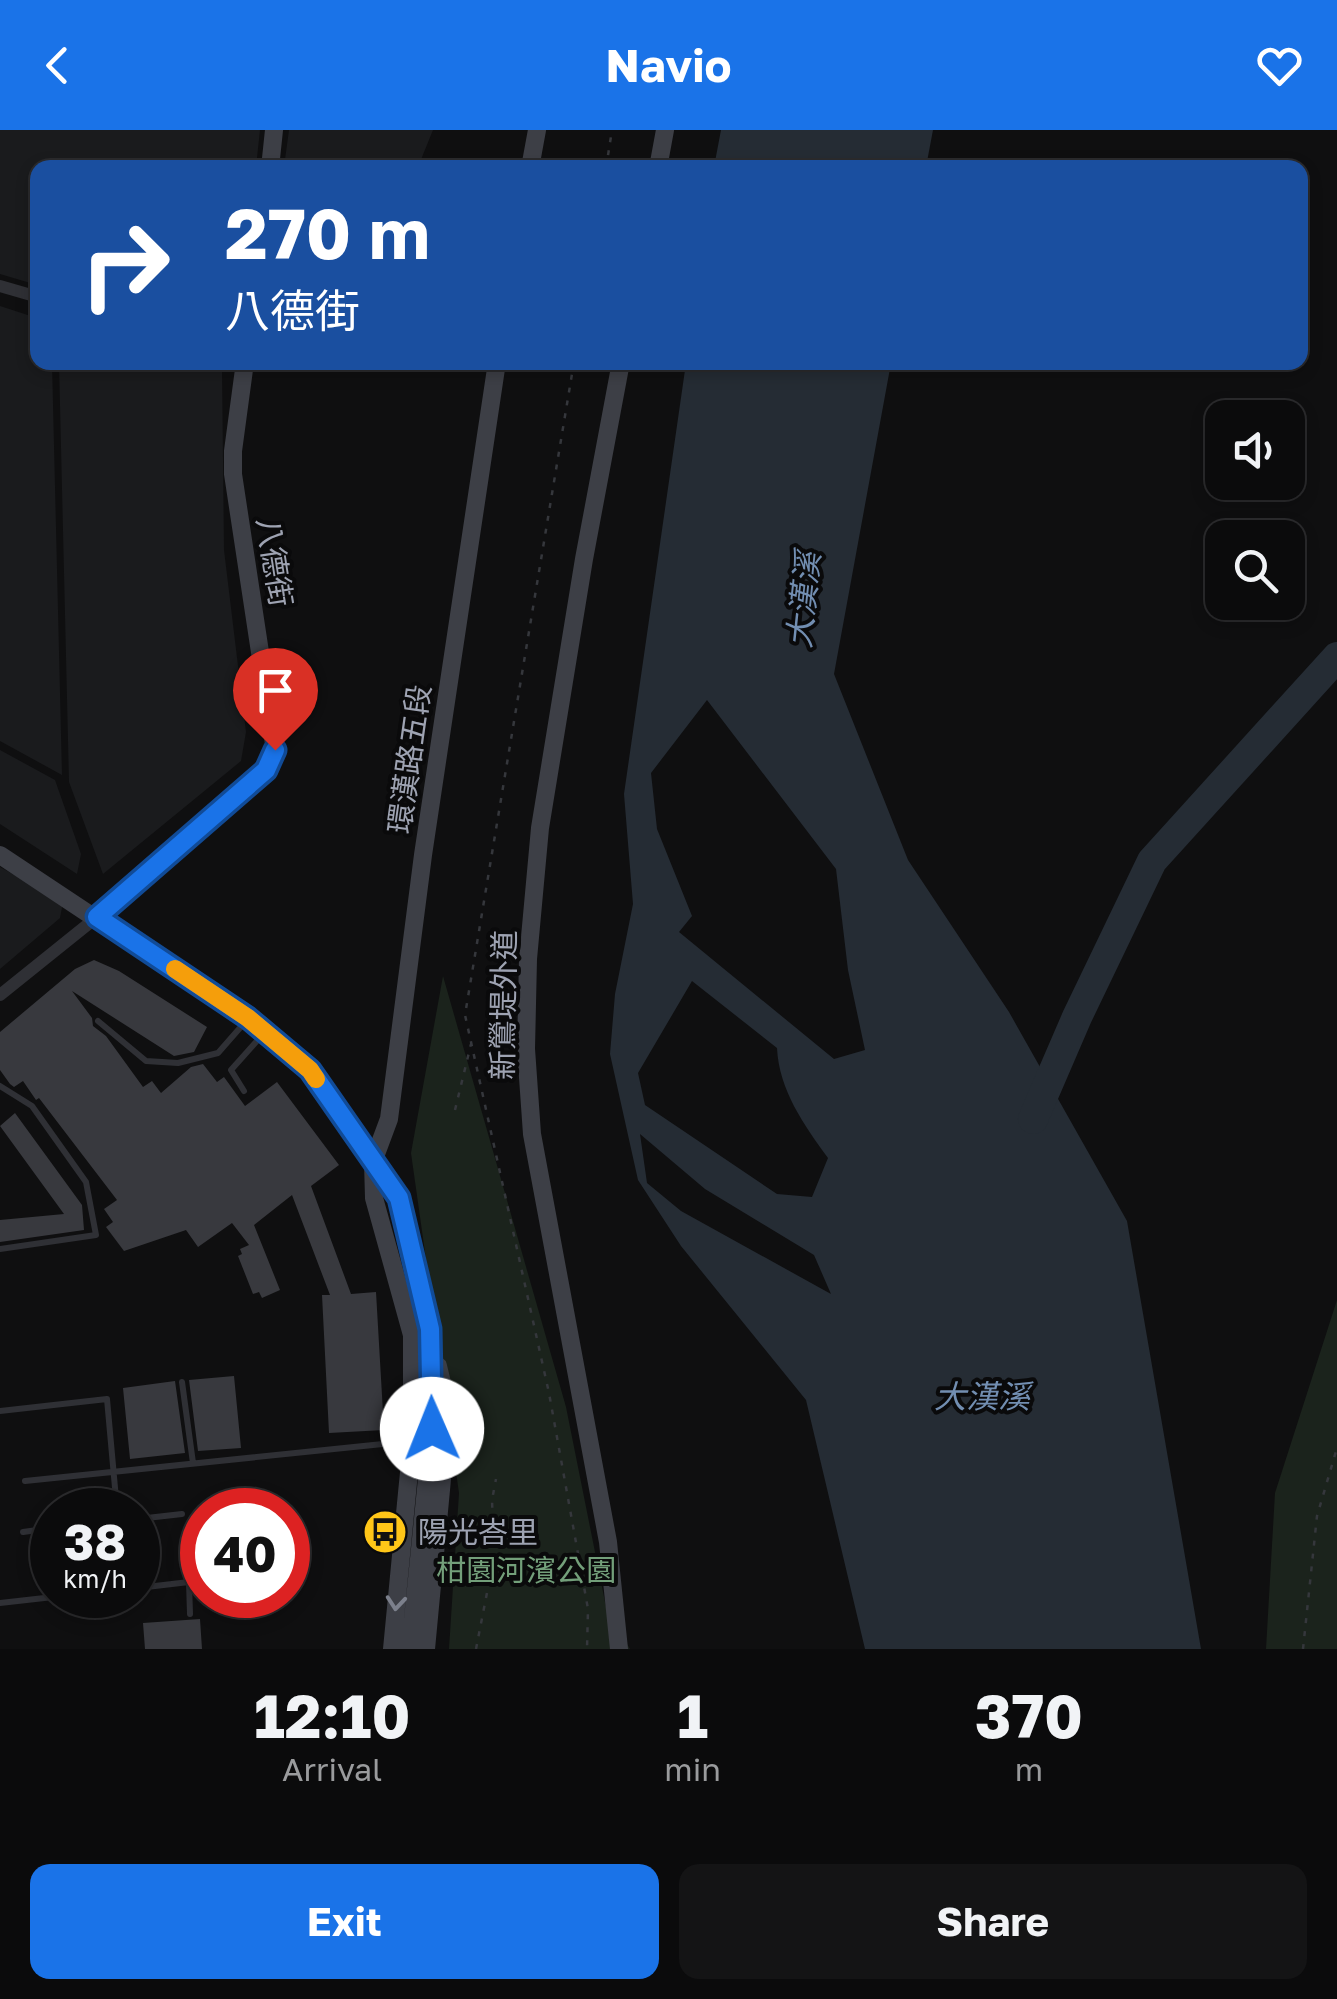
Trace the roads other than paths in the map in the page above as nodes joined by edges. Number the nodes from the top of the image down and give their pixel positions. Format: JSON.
{"nodes":[{"id":1,"x":274,"y":130,"type":"edge"},
{"id":2,"x":537,"y":130,"type":"edge"},
{"id":3,"x":665,"y":130,"type":"edge"},
{"id":4,"x":271,"y":160,"type":"edge"},
{"id":5,"x":531,"y":160,"type":"edge"},
{"id":6,"x":659,"y":160,"type":"edge"},
{"id":7,"x":0,"y":286,"type":"edge"},
{"id":8,"x":30,"y":295,"type":"edge"},
{"id":9,"x":243,"y":370,"type":"edge"},
{"id":10,"x":497,"y":370,"type":"edge"},
{"id":11,"x":620,"y":370,"type":"edge"},
{"id":12,"x":0,"y":855,"type":"edge"},
{"id":13,"x":97,"y":917,"type":"junction"},
{"id":14,"x":0,"y":996,"type":"edge"},
{"id":15,"x":248,"y":1018,"type":"junction"},
{"id":16,"x":98,"y":1021,"type":"dead end"},
{"id":17,"x":265,"y":1031,"type":"junction"},
{"id":18,"x":0,"y":1086,"type":"edge"},
{"id":19,"x":244,"y":1091,"type":"dead end"},
{"id":20,"x":373,"y":1162,"type":"junction"},
{"id":21,"x":0,"y":1249,"type":"edge"},
{"id":22,"x":430,"y":1329,"type":"junction"},
{"id":23,"x":182,"y":1382,"type":"dead end"},
{"id":24,"x":0,"y":1411,"type":"edge"},
{"id":25,"x":412,"y":1441,"type":"junction"},
{"id":26,"x":192,"y":1462,"type":"junction"},
{"id":27,"x":114,"y":1470,"type":"junction"},
{"id":28,"x":25,"y":1482,"type":"dead end"},
{"id":29,"x":115,"y":1488,"type":"edge"},
{"id":30,"x":30,"y":1531,"type":"edge"},
{"id":31,"x":22,"y":1532,"type":"dead end"},
{"id":32,"x":30,"y":1599,"type":"edge"},
{"id":33,"x":0,"y":1602,"type":"edge"},
{"id":34,"x":392,"y":1649,"type":"edge"},
{"id":35,"x":410,"y":1649,"type":"edge"},
{"id":36,"x":426,"y":1649,"type":"edge"},
{"id":37,"x":619,"y":1649,"type":"edge"}],
"edges":[{"from":1,"to":4,"type":"street"},
{"from":2,"to":5,"type":"street"},
{"from":3,"to":6,"type":"street"},
{"from":7,"to":8,"type":"street"},
{"from":9,"to":13,"type":"street","name":"八德街"},
{"from":10,"to":20,"type":"street","name":"環漢路五段"},
{"from":11,"to":37,"type":"street","name":"新鶯堤外道"},
{"from":12,"to":13,"type":"street"},
{"from":13,"to":14,"type":"street"},
{"from":13,"to":15,"type":"street"},
{"from":15,"to":16,"type":"lane"},
{"from":15,"to":17,"type":"street"},
{"from":17,"to":19,"type":"lane"},
{"from":17,"to":20,"type":"street"},
{"from":18,"to":21,"type":"lane"},
{"from":20,"to":22,"type":"street"},
{"from":20,"to":25,"type":"street"},
{"from":22,"to":35,"type":"street"},
{"from":22,"to":36,"type":"street"},
{"from":23,"to":26,"type":"lane"},
{"from":24,"to":27,"type":"lane"},
{"from":25,"to":26,"type":"lane"},
{"from":25,"to":34,"type":"street","one_way":true},
{"from":26,"to":27,"type":"lane"},
{"from":27,"to":28,"type":"lane"},
{"from":27,"to":29,"type":"lane"},
{"from":30,"to":31,"type":"lane"},
{"from":32,"to":33,"type":"lane"}]}
